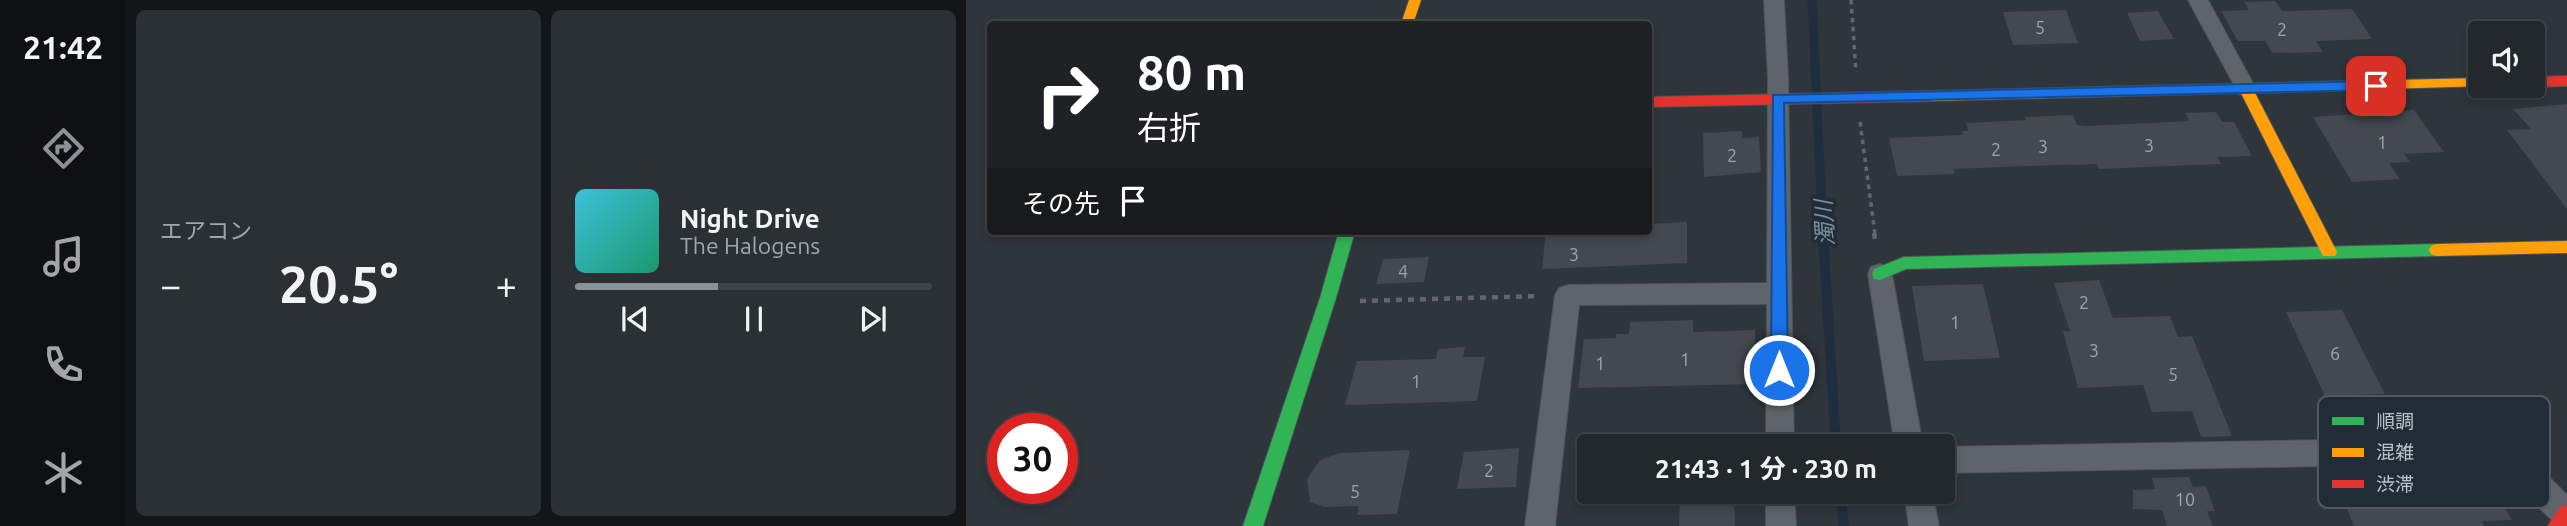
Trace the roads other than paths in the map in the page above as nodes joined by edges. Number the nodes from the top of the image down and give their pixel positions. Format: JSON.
{"nodes":[{"id":1,"x":1415,"y":0,"type":"edge"},
{"id":2,"x":1774,"y":0,"type":"edge"},
{"id":3,"x":2198,"y":0,"type":"edge"},
{"id":4,"x":1408,"y":21,"type":"edge"},
{"id":5,"x":2567,"y":81,"type":"edge"},
{"id":6,"x":2545,"y":82,"type":"edge"},
{"id":7,"x":2468,"y":83,"type":"edge"},
{"id":8,"x":2246,"y":89,"type":"junction"},
{"id":9,"x":1784,"y":98,"type":"junction"},
{"id":10,"x":1652,"y":102,"type":"edge"},
{"id":11,"x":1346,"y":235,"type":"edge"},
{"id":12,"x":2567,"y":247,"type":"edge"},
{"id":13,"x":2329,"y":252,"type":"junction"},
{"id":14,"x":1880,"y":274,"type":"joint"},
{"id":15,"x":1779,"y":293,"type":"junction"},
{"id":16,"x":1780,"y":434,"type":"edge"},
{"id":17,"x":1907,"y":434,"type":"edge"},
{"id":18,"x":2318,"y":453,"type":"edge"},
{"id":19,"x":1955,"y":460,"type":"edge"},
{"id":20,"x":2550,"y":498,"type":"edge"},
{"id":21,"x":1780,"y":504,"type":"edge"},
{"id":22,"x":1920,"y":504,"type":"edge"},
{"id":23,"x":2567,"y":514,"type":"edge"},
{"id":24,"x":1253,"y":526,"type":"edge"},
{"id":25,"x":1540,"y":526,"type":"edge"},
{"id":26,"x":1781,"y":526,"type":"edge"},
{"id":27,"x":1924,"y":526,"type":"edge"},
{"id":28,"x":2558,"y":526,"type":"edge"}],
"edges":[{"from":1,"to":4,"type":"street"},
{"from":2,"to":9,"type":"street"},
{"from":3,"to":8,"type":"street"},
{"from":5,"to":6,"type":"street"},
{"from":7,"to":8,"type":"street"},
{"from":8,"to":9,"type":"street"},
{"from":8,"to":13,"type":"street"},
{"from":9,"to":10,"type":"street"},
{"from":9,"to":15,"type":"street"},
{"from":11,"to":24,"type":"street"},
{"from":12,"to":13,"type":"street"},
{"from":13,"to":14,"type":"street"},
{"from":14,"to":17,"type":"street"},
{"from":15,"to":16,"type":"street"},
{"from":15,"to":25,"type":"street"},
{"from":18,"to":19,"type":"street"},
{"from":20,"to":23,"type":"street"},
{"from":21,"to":26,"type":"street"},
{"from":22,"to":27,"type":"street"},
{"from":23,"to":28,"type":"street"}]}
